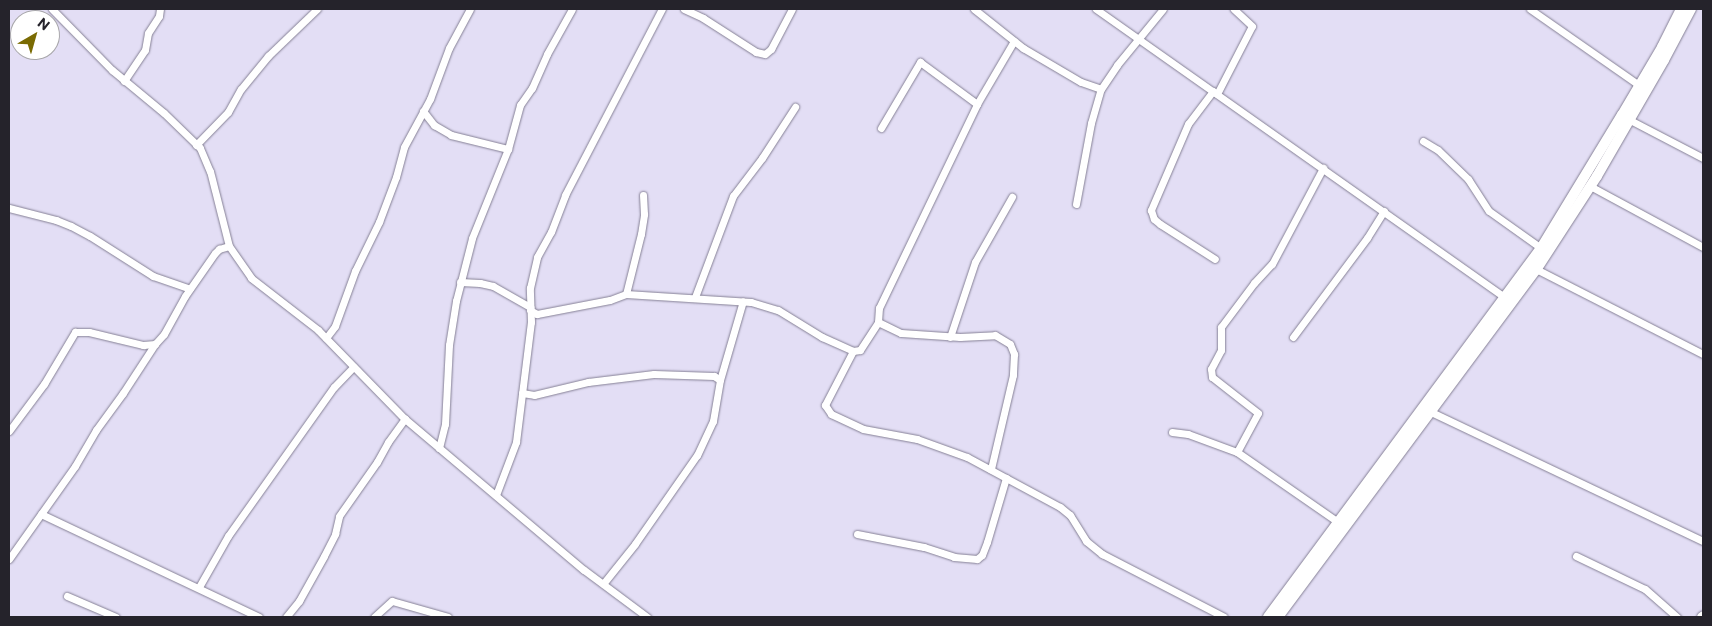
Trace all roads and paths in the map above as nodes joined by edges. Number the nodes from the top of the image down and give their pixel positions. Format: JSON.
{"nodes":[{"id":1,"x":52,"y":9,"type":"edge"},
{"id":2,"x":160,"y":9,"type":"edge"},
{"id":3,"x":317,"y":9,"type":"edge"},
{"id":4,"x":470,"y":9,"type":"edge"},
{"id":5,"x":572,"y":9,"type":"edge"},
{"id":6,"x":662,"y":9,"type":"edge"},
{"id":7,"x":684,"y":9,"type":"edge"},
{"id":8,"x":792,"y":9,"type":"edge"},
{"id":9,"x":974,"y":9,"type":"edge"},
{"id":10,"x":1096,"y":9,"type":"edge"},
{"id":11,"x":1163,"y":9,"type":"edge"},
{"id":12,"x":1234,"y":9,"type":"edge"},
{"id":13,"x":1530,"y":9,"type":"edge"},
{"id":14,"x":1681,"y":9,"type":"edge"},
{"id":15,"x":1691,"y":9,"type":"edge"},
{"id":16,"x":1140,"y":38,"type":"junction"},
{"id":17,"x":1014,"y":41,"type":"junction"},
{"id":18,"x":124,"y":81,"type":"junction"},
{"id":19,"x":1643,"y":88,"type":"junction"},
{"id":20,"x":1101,"y":89,"type":"junction"},
{"id":21,"x":1215,"y":93,"type":"junction"},
{"id":22,"x":978,"y":104,"type":"junction"},
{"id":23,"x":795,"y":107,"type":"dead end"},
{"id":24,"x":424,"y":111,"type":"junction"},
{"id":25,"x":1630,"y":120,"type":"junction"},
{"id":26,"x":881,"y":128,"type":"dead end"},
{"id":27,"x":1423,"y":141,"type":"dead end"},
{"id":28,"x":196,"y":145,"type":"junction"},
{"id":29,"x":508,"y":149,"type":"junction"},
{"id":30,"x":1703,"y":158,"type":"edge"},
{"id":31,"x":1323,"y":168,"type":"junction"},
{"id":32,"x":1590,"y":186,"type":"junction"},
{"id":33,"x":643,"y":195,"type":"dead end"},
{"id":34,"x":1012,"y":197,"type":"dead end"},
{"id":35,"x":1076,"y":204,"type":"dead end"},
{"id":36,"x":9,"y":208,"type":"edge"},
{"id":37,"x":1384,"y":211,"type":"junction"},
{"id":38,"x":228,"y":246,"type":"junction"},
{"id":39,"x":1703,"y":247,"type":"edge"},
{"id":40,"x":1541,"y":248,"type":"junction"},
{"id":41,"x":1215,"y":258,"type":"dead end"},
{"id":42,"x":1533,"y":267,"type":"junction"},
{"id":43,"x":460,"y":282,"type":"junction"},
{"id":44,"x":700,"y":286,"type":"junction"},
{"id":45,"x":190,"y":289,"type":"junction"},
{"id":46,"x":626,"y":294,"type":"junction"},
{"id":47,"x":1504,"y":297,"type":"junction"},
{"id":48,"x":695,"y":298,"type":"junction"},
{"id":49,"x":704,"y":298,"type":"junction"},
{"id":50,"x":743,"y":301,"type":"junction"},
{"id":51,"x":530,"y":309,"type":"junction"},
{"id":52,"x":878,"y":322,"type":"junction"},
{"id":53,"x":950,"y":337,"type":"junction"},
{"id":54,"x":1293,"y":337,"type":"dead end"},
{"id":55,"x":326,"y":338,"type":"junction"},
{"id":56,"x":155,"y":344,"type":"junction"},
{"id":57,"x":853,"y":351,"type":"junction"},
{"id":58,"x":1703,"y":354,"type":"edge"},
{"id":59,"x":353,"y":367,"type":"junction"},
{"id":60,"x":720,"y":380,"type":"junction"},
{"id":61,"x":522,"y":393,"type":"junction"},
{"id":62,"x":1423,"y":415,"type":"junction"},
{"id":63,"x":405,"y":419,"type":"junction"},
{"id":64,"x":9,"y":430,"type":"edge"},
{"id":65,"x":1172,"y":432,"type":"dead end"},
{"id":66,"x":439,"y":448,"type":"junction"},
{"id":67,"x":1237,"y":452,"type":"junction"},
{"id":68,"x":990,"y":469,"type":"junction"},
{"id":69,"x":1006,"y":478,"type":"junction"},
{"id":70,"x":496,"y":495,"type":"junction"},
{"id":71,"x":41,"y":514,"type":"junction"},
{"id":72,"x":1338,"y":522,"type":"junction"},
{"id":73,"x":857,"y":534,"type":"dead end"},
{"id":74,"x":1703,"y":541,"type":"edge"},
{"id":75,"x":1576,"y":556,"type":"dead end"},
{"id":76,"x":9,"y":559,"type":"edge"},
{"id":77,"x":603,"y":584,"type":"junction"},
{"id":78,"x":199,"y":587,"type":"junction"},
{"id":79,"x":67,"y":596,"type":"dead end"},
{"id":80,"x":116,"y":617,"type":"edge"},
{"id":81,"x":259,"y":617,"type":"edge"},
{"id":82,"x":286,"y":617,"type":"edge"},
{"id":83,"x":374,"y":617,"type":"edge"},
{"id":84,"x":448,"y":617,"type":"edge"},
{"id":85,"x":647,"y":617,"type":"edge"},
{"id":86,"x":1224,"y":617,"type":"edge"},
{"id":87,"x":1268,"y":617,"type":"edge"},
{"id":88,"x":1278,"y":617,"type":"edge"},
{"id":89,"x":1677,"y":617,"type":"edge"}],
"edges":[{"from":1,"to":18,"type":"street"},
{"from":2,"to":18,"type":"street"},
{"from":3,"to":28,"type":"street"},
{"from":4,"to":24,"type":"street"},
{"from":5,"to":29,"type":"street"},
{"from":6,"to":51,"type":"street"},
{"from":7,"to":8,"type":"street"},
{"from":9,"to":17,"type":"street"},
{"from":10,"to":16,"type":"street"},
{"from":11,"to":16,"type":"street"},
{"from":12,"to":21,"type":"street"},
{"from":13,"to":19,"type":"street"},
{"from":14,"to":19,"type":"main road"},
{"from":15,"to":19,"type":"main road"},
{"from":16,"to":20,"type":"street"},
{"from":16,"to":21,"type":"street"},
{"from":17,"to":20,"type":"street"},
{"from":17,"to":22,"type":"street"},
{"from":18,"to":28,"type":"street"},
{"from":19,"to":25,"type":"main road"},
{"from":19,"to":40,"type":"main road"},
{"from":20,"to":35,"type":"street"},
{"from":21,"to":31,"type":"street"},
{"from":21,"to":41,"type":"street"},
{"from":22,"to":26,"type":"street"},
{"from":22,"to":52,"type":"street"},
{"from":23,"to":44,"type":"street"},
{"from":24,"to":29,"type":"street"},
{"from":24,"to":55,"type":"street"},
{"from":25,"to":30,"type":"street"},
{"from":25,"to":32,"type":"main road"},
{"from":27,"to":40,"type":"street"},
{"from":28,"to":38,"type":"street"},
{"from":29,"to":43,"type":"street"},
{"from":31,"to":37,"type":"street"},
{"from":31,"to":67,"type":"street"},
{"from":32,"to":39,"type":"street"},
{"from":32,"to":42,"type":"main road"},
{"from":33,"to":46,"type":"street"},
{"from":34,"to":53,"type":"street"},
{"from":36,"to":45,"type":"street"},
{"from":37,"to":47,"type":"street"},
{"from":37,"to":54,"type":"street"},
{"from":38,"to":45,"type":"street"},
{"from":38,"to":55,"type":"street"},
{"from":40,"to":42,"type":"main road"},
{"from":42,"to":47,"type":"main road"},
{"from":42,"to":58,"type":"street"},
{"from":42,"to":62,"type":"main road"},
{"from":43,"to":51,"type":"street"},
{"from":43,"to":66,"type":"street"},
{"from":44,"to":48,"type":"street"},
{"from":44,"to":49,"type":"street"},
{"from":45,"to":56,"type":"street"},
{"from":46,"to":48,"type":"street"},
{"from":46,"to":51,"type":"street"},
{"from":47,"to":62,"type":"main road"},
{"from":48,"to":49,"type":"street"},
{"from":49,"to":50,"type":"street"},
{"from":50,"to":57,"type":"street"},
{"from":50,"to":60,"type":"street"},
{"from":51,"to":61,"type":"street"},
{"from":52,"to":53,"type":"street"},
{"from":52,"to":57,"type":"street"},
{"from":53,"to":68,"type":"street"},
{"from":55,"to":59,"type":"street"},
{"from":56,"to":64,"type":"street"},
{"from":56,"to":71,"type":"street"},
{"from":57,"to":68,"type":"street"},
{"from":59,"to":63,"type":"street"},
{"from":59,"to":78,"type":"street"},
{"from":60,"to":61,"type":"street"},
{"from":60,"to":77,"type":"street"},
{"from":61,"to":70,"type":"street"},
{"from":62,"to":72,"type":"main road"},
{"from":62,"to":74,"type":"street"},
{"from":62,"to":88,"type":"main road"},
{"from":63,"to":66,"type":"street"},
{"from":63,"to":82,"type":"street"},
{"from":65,"to":67,"type":"street"},
{"from":66,"to":70,"type":"street"},
{"from":67,"to":72,"type":"street"},
{"from":68,"to":69,"type":"street"},
{"from":69,"to":73,"type":"street"},
{"from":69,"to":86,"type":"street"},
{"from":70,"to":77,"type":"street"},
{"from":71,"to":76,"type":"street"},
{"from":71,"to":78,"type":"street"},
{"from":72,"to":87,"type":"main road"},
{"from":75,"to":89,"type":"street"},
{"from":77,"to":85,"type":"street"},
{"from":78,"to":81,"type":"street"},
{"from":79,"to":80,"type":"street"},
{"from":83,"to":84,"type":"street"}]}
